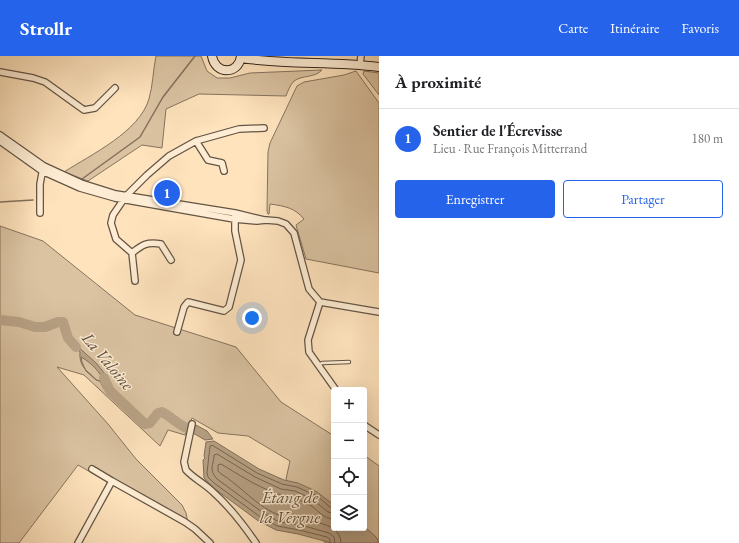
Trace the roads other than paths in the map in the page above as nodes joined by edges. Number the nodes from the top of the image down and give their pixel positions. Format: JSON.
{"nodes":[{"id":1,"x":212,"y":56,"type":"edge"},
{"id":2,"x":361,"y":56,"type":"edge"},
{"id":3,"x":241,"y":57,"type":"edge"},
{"id":4,"x":360,"y":65,"type":"junction"},
{"id":5,"x":379,"y":67,"type":"edge"},
{"id":6,"x":0,"y":72,"type":"edge"},
{"id":7,"x":115,"y":88,"type":"dead end"},
{"id":8,"x":264,"y":128,"type":"dead end"},
{"id":9,"x":0,"y":136,"type":"edge"},
{"id":10,"x":0,"y":141,"type":"edge"},
{"id":11,"x":196,"y":142,"type":"junction"},
{"id":12,"x":43,"y":168,"type":"junction"},
{"id":13,"x":224,"y":171,"type":"dead end"},
{"id":14,"x":125,"y":198,"type":"junction"},
{"id":15,"x":40,"y":213,"type":"dead end"},
{"id":16,"x":234,"y":216,"type":"junction"},
{"id":17,"x":132,"y":253,"type":"junction"},
{"id":18,"x":171,"y":260,"type":"dead end"},
{"id":19,"x":136,"y":281,"type":"dead end"},
{"id":20,"x":320,"y":302,"type":"junction"},
{"id":21,"x":379,"y":312,"type":"edge"},
{"id":22,"x":177,"y":332,"type":"dead end"},
{"id":23,"x":349,"y":362,"type":"dead end"},
{"id":24,"x":319,"y":365,"type":"junction"},
{"id":25,"x":334,"y":387,"type":"edge"},
{"id":26,"x":192,"y":424,"type":"dead end"},
{"id":27,"x":367,"y":427,"type":"edge"},
{"id":28,"x":379,"y":435,"type":"edge"},
{"id":29,"x":92,"y":469,"type":"dead end"},
{"id":30,"x":112,"y":482,"type":"junction"},
{"id":31,"x":78,"y":543,"type":"edge"},
{"id":32,"x":210,"y":543,"type":"edge"},
{"id":33,"x":256,"y":543,"type":"edge"}],
"edges":[{"from":1,"to":3,"type":"main road"},
{"from":2,"to":4,"type":"street"},
{"from":3,"to":4,"type":"main road"},
{"from":4,"to":5,"type":"main road"},
{"from":6,"to":7,"type":"street"},
{"from":8,"to":11,"type":"street"},
{"from":9,"to":12,"type":"street"},
{"from":10,"to":12,"type":"street"},
{"from":11,"to":13,"type":"street"},
{"from":11,"to":14,"type":"street"},
{"from":12,"to":14,"type":"street"},
{"from":12,"to":15,"type":"street"},
{"from":14,"to":16,"type":"street"},
{"from":14,"to":17,"type":"street"},
{"from":16,"to":20,"type":"street"},
{"from":16,"to":22,"type":"street"},
{"from":17,"to":18,"type":"street"},
{"from":17,"to":19,"type":"street"},
{"from":20,"to":21,"type":"street"},
{"from":20,"to":24,"type":"street"},
{"from":23,"to":24,"type":"lane"},
{"from":24,"to":25,"type":"street"},
{"from":26,"to":33,"type":"street"},
{"from":27,"to":28,"type":"street"},
{"from":29,"to":30,"type":"street"},
{"from":30,"to":31,"type":"street"},
{"from":30,"to":32,"type":"street"}]}
